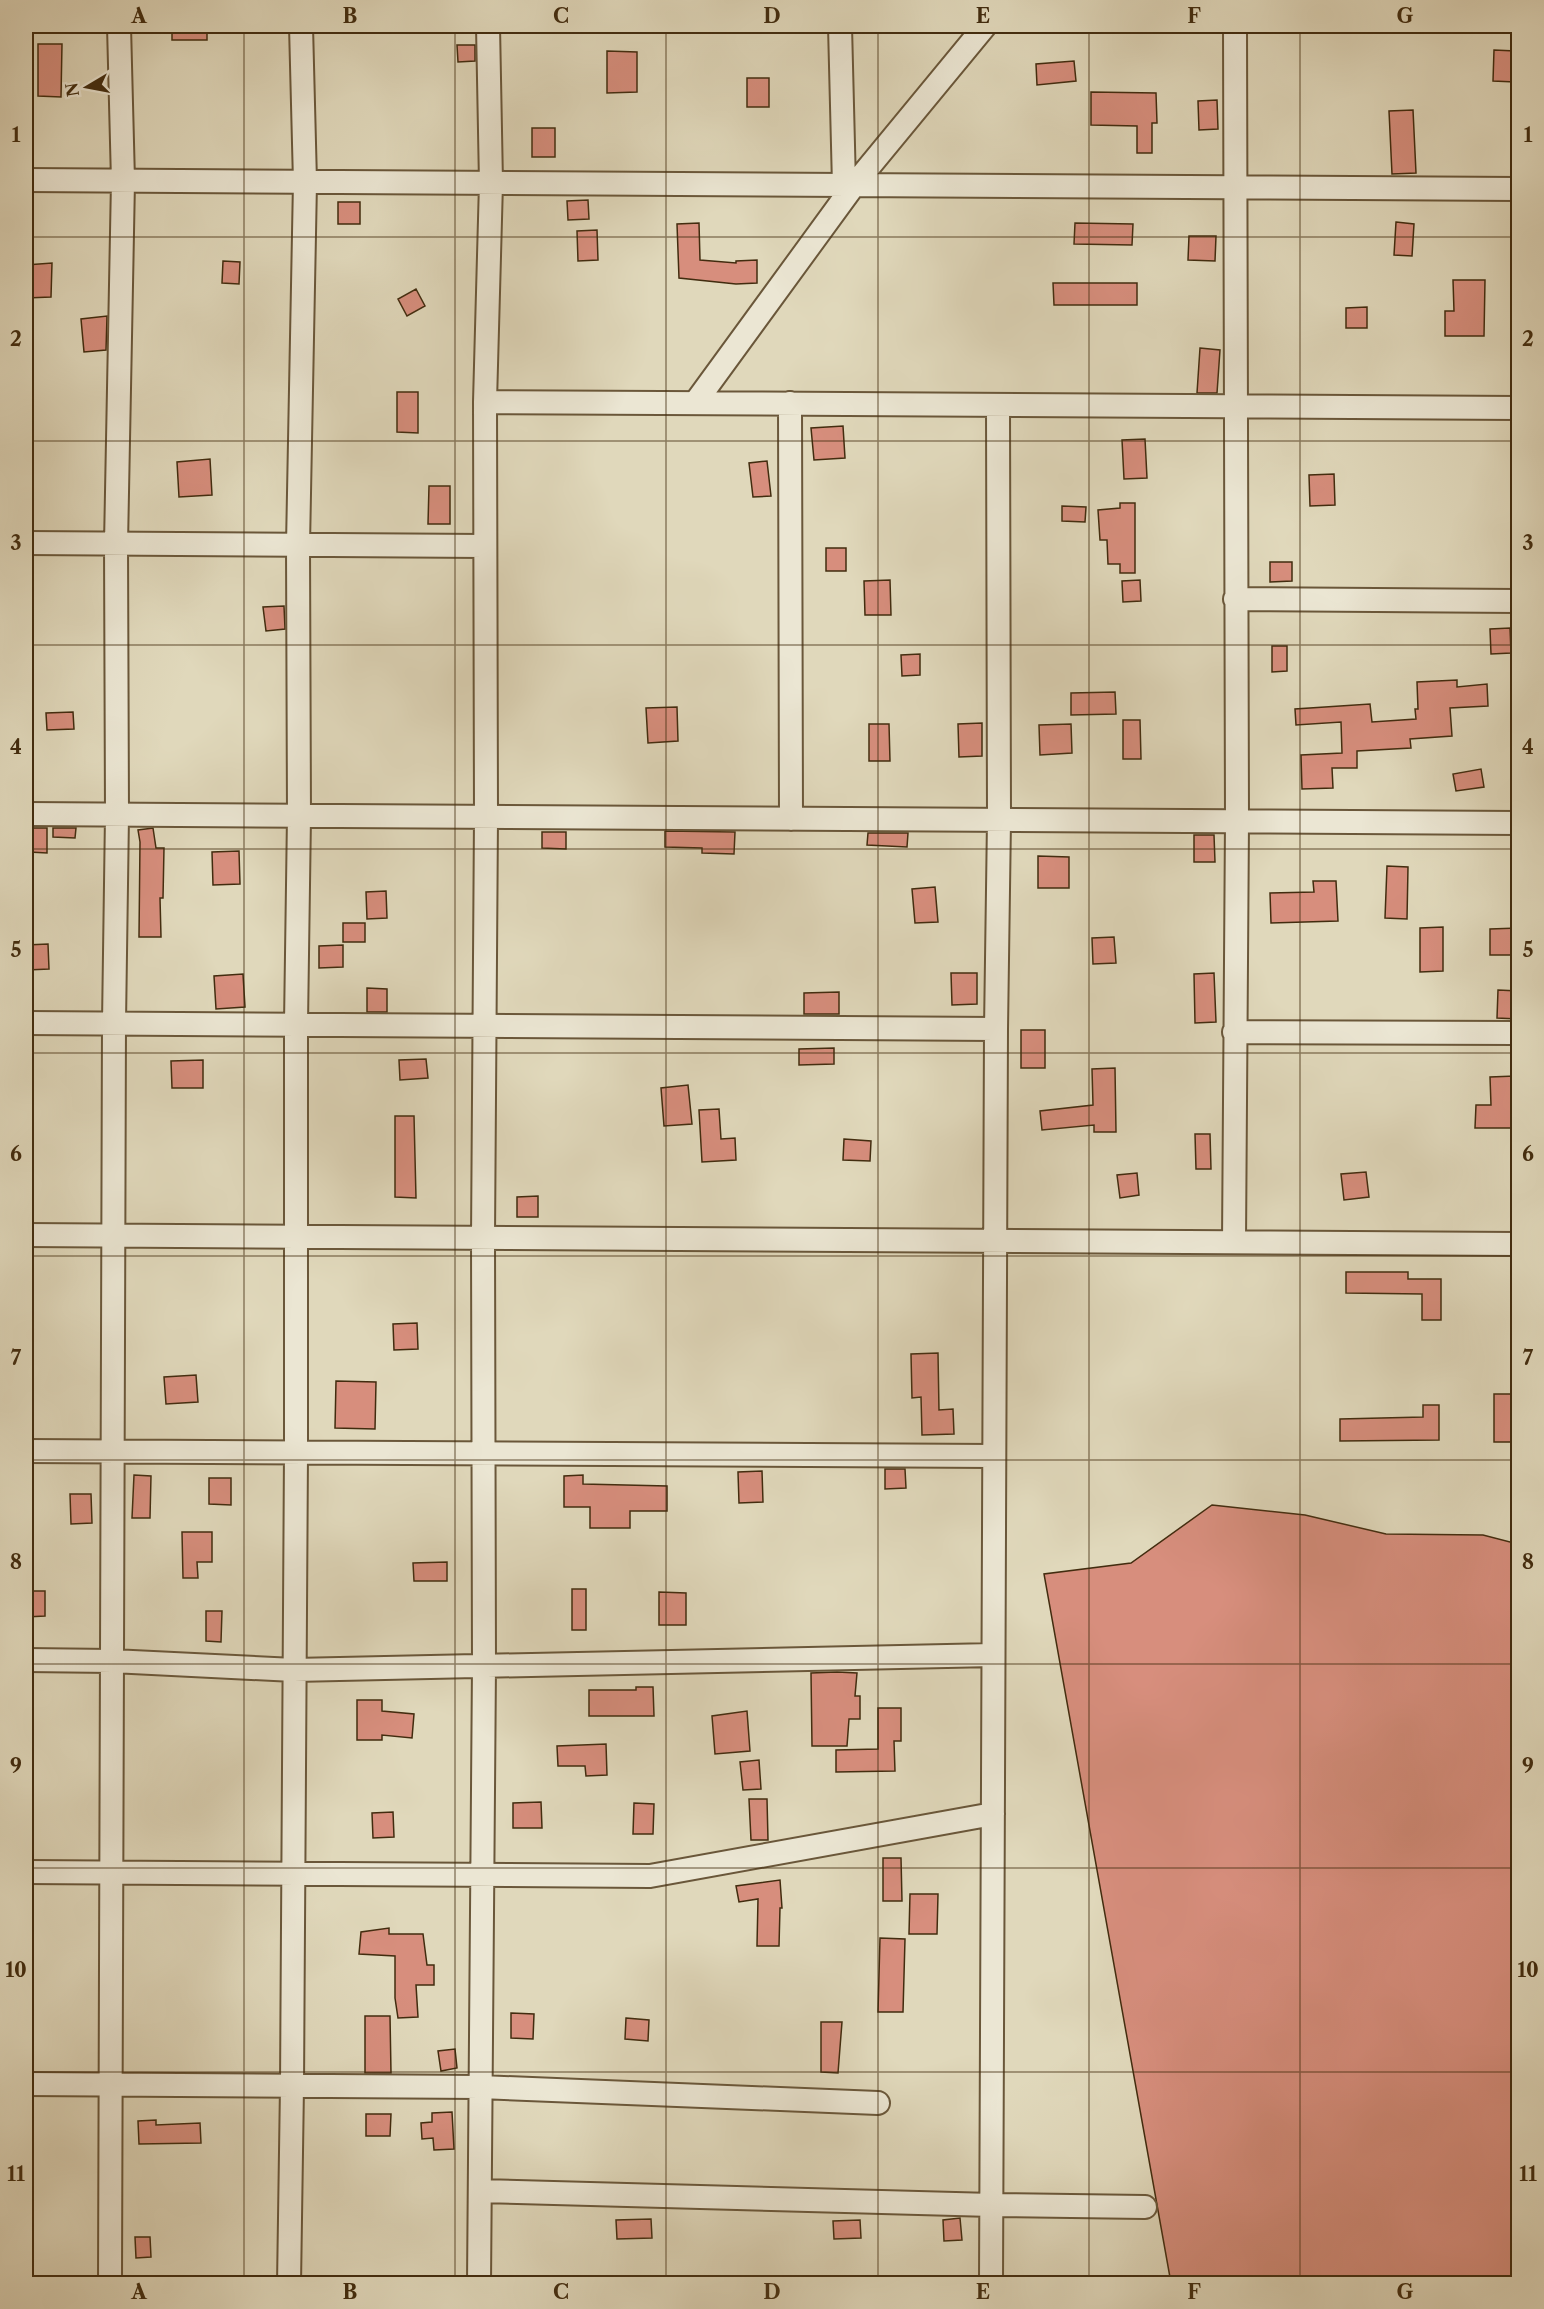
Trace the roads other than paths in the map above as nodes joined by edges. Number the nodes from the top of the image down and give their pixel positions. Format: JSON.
{"nodes":[{"id":1,"x":119,"y":26,"type":"edge"},
{"id":2,"x":301,"y":26,"type":"edge"},
{"id":3,"x":488,"y":26,"type":"edge"},
{"id":4,"x":840,"y":26,"type":"edge"},
{"id":5,"x":985,"y":26,"type":"edge"},
{"id":6,"x":1235,"y":26,"type":"edge"},
{"id":7,"x":26,"y":180,"type":"edge"},
{"id":8,"x":123,"y":181,"type":"junction"},
{"id":9,"x":305,"y":182,"type":"junction"},
{"id":10,"x":491,"y":183,"type":"junction"},
{"id":11,"x":849,"y":185,"type":"junction"},
{"id":12,"x":1234,"y":187,"type":"junction"},
{"id":13,"x":1518,"y":189,"type":"edge"},
{"id":14,"x":485,"y":402,"type":"junction"},
{"id":15,"x":695,"y":403,"type":"junction"},
{"id":16,"x":790,"y":403,"type":"junction"},
{"id":17,"x":998,"y":405,"type":"junction"},
{"id":18,"x":1235,"y":406,"type":"junction"},
{"id":19,"x":1518,"y":408,"type":"edge"},
{"id":20,"x":26,"y":543,"type":"edge"},
{"id":21,"x":116,"y":544,"type":"junction"},
{"id":22,"x":298,"y":544,"type":"junction"},
{"id":23,"x":484,"y":546,"type":"junction"},
{"id":24,"x":1234,"y":599,"type":"junction"},
{"id":25,"x":1518,"y":601,"type":"edge"},
{"id":26,"x":26,"y":814,"type":"edge"},
{"id":27,"x":117,"y":815,"type":"junction"},
{"id":28,"x":299,"y":816,"type":"junction"},
{"id":29,"x":486,"y":817,"type":"junction"},
{"id":30,"x":791,"y":819,"type":"junction"},
{"id":31,"x":999,"y":820,"type":"junction"},
{"id":32,"x":1236,"y":821,"type":"junction"},
{"id":33,"x":1518,"y":823,"type":"edge"},
{"id":34,"x":26,"y":1023,"type":"edge"},
{"id":35,"x":114,"y":1023,"type":"junction"},
{"id":36,"x":296,"y":1024,"type":"junction"},
{"id":37,"x":483,"y":1026,"type":"junction"},
{"id":38,"x":996,"y":1029,"type":"junction"},
{"id":39,"x":1234,"y":1032,"type":"junction"},
{"id":40,"x":1518,"y":1033,"type":"edge"},
{"id":41,"x":26,"y":1235,"type":"edge"},
{"id":42,"x":114,"y":1236,"type":"junction"},
{"id":43,"x":295,"y":1237,"type":"junction"},
{"id":44,"x":483,"y":1238,"type":"junction"},
{"id":45,"x":995,"y":1241,"type":"junction"},
{"id":46,"x":1234,"y":1242,"type":"junction"},
{"id":47,"x":1518,"y":1244,"type":"edge"},
{"id":48,"x":26,"y":1451,"type":"edge"},
{"id":49,"x":113,"y":1451,"type":"junction"},
{"id":50,"x":296,"y":1452,"type":"junction"},
{"id":51,"x":483,"y":1453,"type":"junction"},
{"id":52,"x":994,"y":1456,"type":"junction"},
{"id":53,"x":993,"y":1654,"type":"junction"},
{"id":54,"x":26,"y":1660,"type":"edge"},
{"id":55,"x":112,"y":1661,"type":"junction"},
{"id":56,"x":484,"y":1666,"type":"junction"},
{"id":57,"x":294,"y":1670,"type":"junction"},
{"id":58,"x":993,"y":1814,"type":"junction"},
{"id":59,"x":26,"y":1872,"type":"edge"},
{"id":60,"x":111,"y":1872,"type":"junction"},
{"id":61,"x":293,"y":1874,"type":"junction"},
{"id":62,"x":481,"y":1874,"type":"junction"},
{"id":63,"x":26,"y":2084,"type":"edge"},
{"id":64,"x":111,"y":2085,"type":"junction"},
{"id":65,"x":292,"y":2086,"type":"junction"},
{"id":66,"x":480,"y":2087,"type":"junction"},
{"id":67,"x":878,"y":2103,"type":"dead end"},
{"id":68,"x":480,"y":2191,"type":"junction"},
{"id":69,"x":992,"y":2205,"type":"junction"},
{"id":70,"x":1145,"y":2207,"type":"dead end"},
{"id":71,"x":110,"y":2283,"type":"edge"},
{"id":72,"x":289,"y":2283,"type":"edge"},
{"id":73,"x":479,"y":2283,"type":"edge"},
{"id":74,"x":991,"y":2283,"type":"edge"}],
"edges":[{"from":1,"to":8,"type":"street"},
{"from":2,"to":9,"type":"street"},
{"from":3,"to":10,"type":"street"},
{"from":4,"to":11,"type":"street"},
{"from":5,"to":11,"type":"street"},
{"from":6,"to":12,"type":"street"},
{"from":7,"to":8,"type":"street"},
{"from":8,"to":9,"type":"street"},
{"from":8,"to":21,"type":"street"},
{"from":9,"to":10,"type":"street"},
{"from":9,"to":22,"type":"street"},
{"from":10,"to":11,"type":"street"},
{"from":10,"to":14,"type":"street"},
{"from":11,"to":12,"type":"street"},
{"from":11,"to":15,"type":"street"},
{"from":12,"to":13,"type":"street"},
{"from":12,"to":18,"type":"street"},
{"from":14,"to":15,"type":"street"},
{"from":14,"to":23,"type":"street"},
{"from":15,"to":16,"type":"street"},
{"from":16,"to":17,"type":"street"},
{"from":16,"to":30,"type":"street"},
{"from":17,"to":18,"type":"street"},
{"from":17,"to":31,"type":"street"},
{"from":18,"to":19,"type":"street"},
{"from":18,"to":24,"type":"street"},
{"from":20,"to":21,"type":"street"},
{"from":21,"to":22,"type":"street"},
{"from":21,"to":27,"type":"street"},
{"from":22,"to":23,"type":"street"},
{"from":22,"to":28,"type":"street"},
{"from":23,"to":29,"type":"street"},
{"from":24,"to":25,"type":"street"},
{"from":24,"to":32,"type":"street"},
{"from":26,"to":27,"type":"street"},
{"from":27,"to":28,"type":"street"},
{"from":27,"to":35,"type":"street"},
{"from":28,"to":29,"type":"street"},
{"from":28,"to":36,"type":"street"},
{"from":29,"to":30,"type":"street"},
{"from":29,"to":37,"type":"street"},
{"from":30,"to":31,"type":"street"},
{"from":31,"to":32,"type":"street"},
{"from":31,"to":38,"type":"street"},
{"from":32,"to":33,"type":"street"},
{"from":32,"to":39,"type":"street"},
{"from":34,"to":35,"type":"street"},
{"from":35,"to":36,"type":"street"},
{"from":35,"to":42,"type":"street"},
{"from":36,"to":37,"type":"street"},
{"from":36,"to":43,"type":"street"},
{"from":37,"to":38,"type":"street"},
{"from":37,"to":44,"type":"street"},
{"from":38,"to":45,"type":"street"},
{"from":39,"to":40,"type":"street"},
{"from":39,"to":46,"type":"street"},
{"from":41,"to":42,"type":"street"},
{"from":42,"to":43,"type":"street"},
{"from":42,"to":49,"type":"street"},
{"from":43,"to":44,"type":"street"},
{"from":43,"to":50,"type":"street"},
{"from":44,"to":45,"type":"street"},
{"from":44,"to":51,"type":"street"},
{"from":45,"to":46,"type":"street"},
{"from":45,"to":52,"type":"street"},
{"from":46,"to":47,"type":"street"},
{"from":48,"to":49,"type":"street"},
{"from":49,"to":50,"type":"street"},
{"from":49,"to":55,"type":"street"},
{"from":50,"to":51,"type":"street"},
{"from":50,"to":57,"type":"street"},
{"from":51,"to":52,"type":"street"},
{"from":51,"to":56,"type":"street"},
{"from":52,"to":53,"type":"street"},
{"from":53,"to":56,"type":"street"},
{"from":53,"to":58,"type":"street"},
{"from":54,"to":55,"type":"street"},
{"from":55,"to":57,"type":"street"},
{"from":55,"to":60,"type":"street"},
{"from":56,"to":57,"type":"street"},
{"from":56,"to":62,"type":"street"},
{"from":57,"to":61,"type":"street"},
{"from":58,"to":62,"type":"street"},
{"from":58,"to":69,"type":"street"},
{"from":59,"to":60,"type":"street"},
{"from":60,"to":61,"type":"street"},
{"from":60,"to":64,"type":"street"},
{"from":61,"to":62,"type":"street"},
{"from":61,"to":65,"type":"street"},
{"from":62,"to":66,"type":"street"},
{"from":63,"to":64,"type":"street"},
{"from":64,"to":65,"type":"street"},
{"from":64,"to":71,"type":"street"},
{"from":65,"to":66,"type":"street"},
{"from":65,"to":72,"type":"street"},
{"from":66,"to":67,"type":"street"},
{"from":66,"to":68,"type":"street"},
{"from":68,"to":69,"type":"street"},
{"from":68,"to":73,"type":"street"},
{"from":69,"to":70,"type":"street"},
{"from":69,"to":74,"type":"street"}]}
